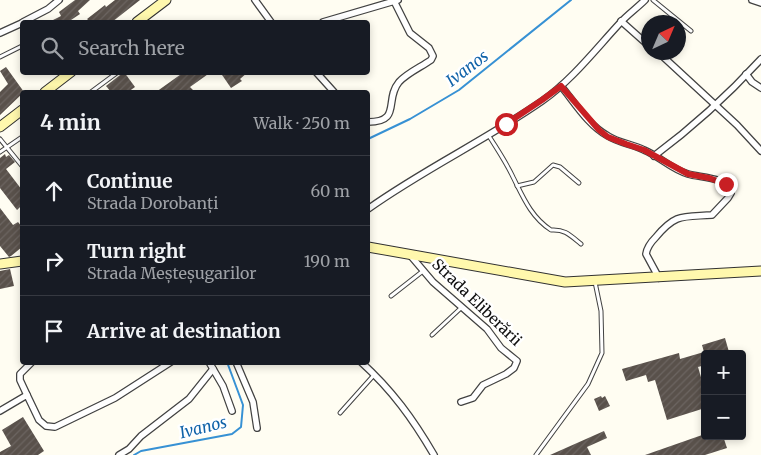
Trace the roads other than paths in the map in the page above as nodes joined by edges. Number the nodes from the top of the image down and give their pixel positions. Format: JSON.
{"nodes":[{"id":1,"x":60,"y":0,"type":"edge"},
{"id":2,"x":166,"y":0,"type":"edge"},
{"id":3,"x":255,"y":0,"type":"edge"},
{"id":4,"x":396,"y":0,"type":"edge"},
{"id":5,"x":645,"y":0,"type":"edge"},
{"id":6,"x":653,"y":0,"type":"edge"},
{"id":7,"x":752,"y":0,"type":"edge"},
{"id":8,"x":761,"y":4,"type":"edge"},
{"id":9,"x":27,"y":20,"type":"edge"},
{"id":10,"x":140,"y":20,"type":"edge"},
{"id":11,"x":270,"y":20,"type":"edge"},
{"id":12,"x":330,"y":20,"type":"edge"},
{"id":13,"x":621,"y":21,"type":"junction"},
{"id":14,"x":20,"y":24,"type":"edge"},
{"id":15,"x":691,"y":31,"type":"dead end"},
{"id":16,"x":0,"y":33,"type":"edge"},
{"id":17,"x":641,"y":39,"type":"edge"},
{"id":18,"x":20,"y":47,"type":"edge"},
{"id":19,"x":0,"y":57,"type":"edge"},
{"id":20,"x":761,"y":59,"type":"edge"},
{"id":21,"x":667,"y":60,"type":"edge"},
{"id":22,"x":746,"y":74,"type":"junction"},
{"id":23,"x":67,"y":75,"type":"edge"},
{"id":24,"x":114,"y":75,"type":"edge"},
{"id":25,"x":319,"y":75,"type":"edge"},
{"id":26,"x":561,"y":86,"type":"junction"},
{"id":27,"x":761,"y":88,"type":"edge"},
{"id":28,"x":48,"y":90,"type":"edge"},
{"id":29,"x":94,"y":90,"type":"edge"},
{"id":30,"x":332,"y":90,"type":"edge"},
{"id":31,"x":715,"y":105,"type":"junction"},
{"id":32,"x":20,"y":112,"type":"edge"},
{"id":33,"x":370,"y":122,"type":"edge"},
{"id":34,"x":0,"y":127,"type":"edge"},
{"id":35,"x":489,"y":136,"type":"junction"},
{"id":36,"x":20,"y":138,"type":"edge"},
{"id":37,"x":0,"y":139,"type":"edge"},
{"id":38,"x":7,"y":147,"type":"junction"},
{"id":39,"x":761,"y":151,"type":"edge"},
{"id":40,"x":0,"y":152,"type":"edge"},
{"id":41,"x":654,"y":156,"type":"junction"},
{"id":42,"x":20,"y":163,"type":"edge"},
{"id":43,"x":579,"y":183,"type":"dead end"},
{"id":44,"x":517,"y":186,"type":"junction"},
{"id":45,"x":370,"y":208,"type":"edge"},
{"id":46,"x":581,"y":244,"type":"dead end"},
{"id":47,"x":370,"y":248,"type":"edge"},
{"id":48,"x":409,"y":254,"type":"junction"},
{"id":49,"x":20,"y":261,"type":"edge"},
{"id":50,"x":0,"y":264,"type":"edge"},
{"id":51,"x":424,"y":271,"type":"junction"},
{"id":52,"x":761,"y":271,"type":"edge"},
{"id":53,"x":659,"y":278,"type":"junction"},
{"id":54,"x":595,"y":282,"type":"junction"},
{"id":55,"x":391,"y":296,"type":"dead end"},
{"id":56,"x":462,"y":307,"type":"junction"},
{"id":57,"x":432,"y":335,"type":"dead end"},
{"id":58,"x":29,"y":365,"type":"edge"},
{"id":59,"x":166,"y":365,"type":"edge"},
{"id":60,"x":211,"y":365,"type":"edge"},
{"id":61,"x":237,"y":365,"type":"edge"},
{"id":62,"x":364,"y":365,"type":"edge"},
{"id":63,"x":213,"y":368,"type":"junction"},
{"id":64,"x":374,"y":375,"type":"junction"},
{"id":65,"x":27,"y":396,"type":"junction"},
{"id":66,"x":461,"y":402,"type":"dead end"},
{"id":67,"x":0,"y":411,"type":"edge"},
{"id":68,"x":232,"y":411,"type":"dead end"},
{"id":69,"x":340,"y":413,"type":"dead end"},
{"id":70,"x":257,"y":428,"type":"dead end"},
{"id":71,"x":119,"y":455,"type":"edge"},
{"id":72,"x":434,"y":455,"type":"edge"},
{"id":73,"x":536,"y":455,"type":"edge"}],
"edges":[{"from":1,"to":9,"type":"street"},
{"from":2,"to":10,"type":"street"},
{"from":3,"to":11,"type":"street"},
{"from":4,"to":12,"type":"street"},
{"from":4,"to":33,"type":"street"},
{"from":5,"to":13,"type":"street"},
{"from":6,"to":15,"type":"lane"},
{"from":7,"to":8,"type":"street"},
{"from":13,"to":17,"type":"street"},
{"from":13,"to":26,"type":"street"},
{"from":14,"to":16,"type":"street"},
{"from":18,"to":19,"type":"lane"},
{"from":20,"to":22,"type":"street"},
{"from":21,"to":31,"type":"street"},
{"from":22,"to":27,"type":"street"},
{"from":22,"to":31,"type":"street"},
{"from":23,"to":28,"type":"street"},
{"from":24,"to":29,"type":"lane"},
{"from":25,"to":30,"type":"street"},
{"from":26,"to":35,"type":"street"},
{"from":26,"to":41,"type":"street"},
{"from":31,"to":39,"type":"street"},
{"from":31,"to":41,"type":"street"},
{"from":32,"to":34,"type":"street"},
{"from":35,"to":44,"type":"lane"},
{"from":35,"to":45,"type":"street"},
{"from":36,"to":38,"type":"lane"},
{"from":37,"to":38,"type":"lane"},
{"from":38,"to":40,"type":"lane"},
{"from":38,"to":42,"type":"lane"},
{"from":41,"to":53,"type":"street"},
{"from":43,"to":44,"type":"lane"},
{"from":44,"to":46,"type":"lane"},
{"from":47,"to":48,"type":"street","name":"Strada Eliberării"},
{"from":48,"to":51,"type":"street","name":"Strada Eliberării"},
{"from":48,"to":54,"type":"street","name":"Strada Eliberării"},
{"from":49,"to":50,"type":"street"},
{"from":51,"to":55,"type":"lane"},
{"from":51,"to":56,"type":"street","name":"Strada Eliberării"},
{"from":52,"to":53,"type":"street","name":"Strada Eliberării"},
{"from":53,"to":54,"type":"street","name":"Strada Eliberării"},
{"from":54,"to":73,"type":"lane"},
{"from":56,"to":57,"type":"lane"},
{"from":56,"to":66,"type":"street","name":"Strada Eliberării"},
{"from":58,"to":65,"type":"street"},
{"from":59,"to":65,"type":"street"},
{"from":60,"to":63,"type":"street"},
{"from":61,"to":70,"type":"street"},
{"from":62,"to":64,"type":"street"},
{"from":63,"to":68,"type":"street"},
{"from":63,"to":71,"type":"street"},
{"from":64,"to":69,"type":"lane"},
{"from":64,"to":72,"type":"street"},
{"from":65,"to":67,"type":"street"}]}
